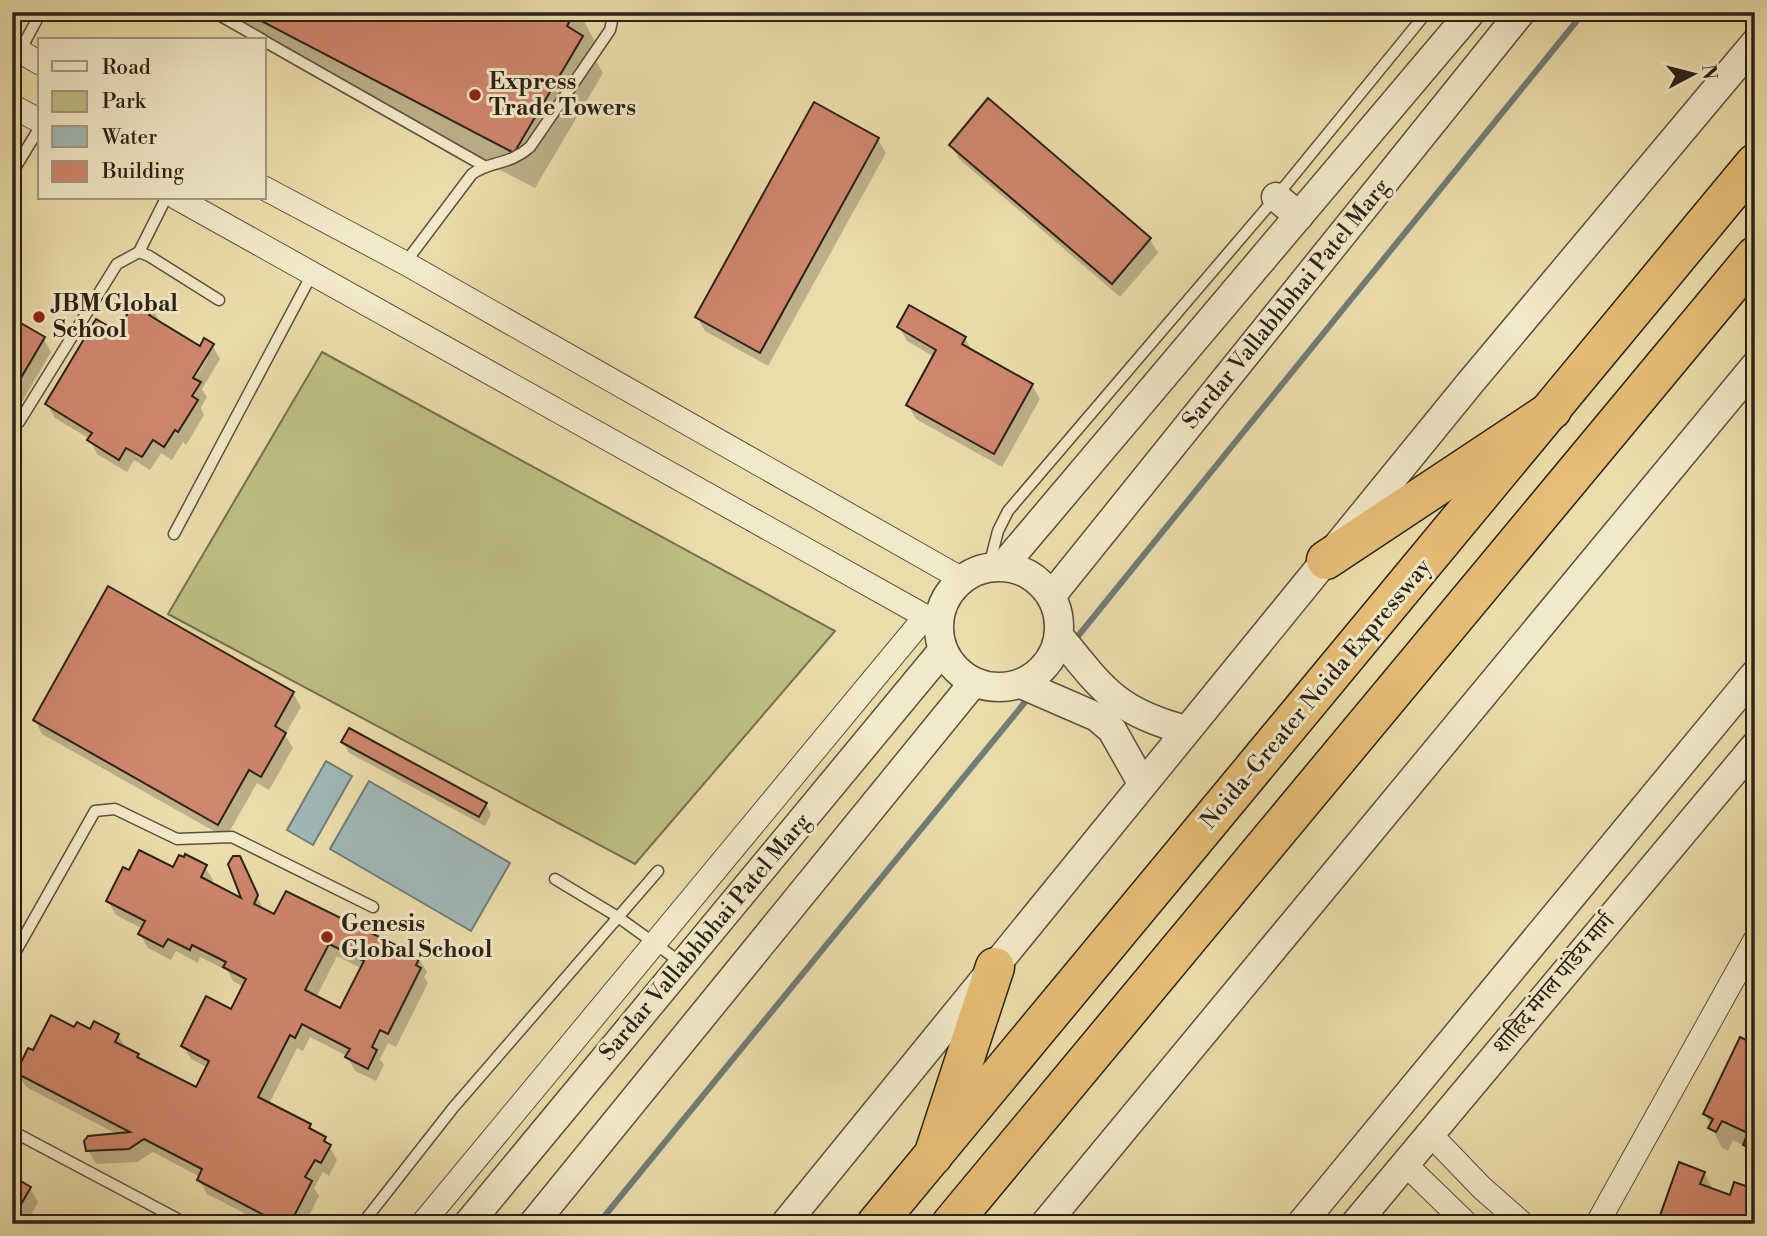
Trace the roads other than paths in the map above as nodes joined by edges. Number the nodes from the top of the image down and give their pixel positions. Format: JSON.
{"nodes":[{"id":1,"x":41,"y":12,"type":"edge"},
{"id":2,"x":214,"y":12,"type":"edge"},
{"id":3,"x":614,"y":12,"type":"edge"},
{"id":4,"x":1427,"y":12,"type":"edge"},
{"id":5,"x":1471,"y":12,"type":"edge"},
{"id":6,"x":1521,"y":12,"type":"edge"},
{"id":7,"x":258,"y":38,"type":"edge"},
{"id":8,"x":266,"y":43,"type":"edge"},
{"id":9,"x":1755,"y":43,"type":"edge"},
{"id":10,"x":16,"y":49,"type":"edge"},
{"id":11,"x":38,"y":61,"type":"edge"},
{"id":12,"x":38,"y":130,"type":"edge"},
{"id":13,"x":1755,"y":163,"type":"edge"},
{"id":14,"x":484,"y":166,"type":"junction"},
{"id":15,"x":12,"y":173,"type":"edge"},
{"id":16,"x":266,"y":189,"type":"edge"},
{"id":17,"x":1276,"y":197,"type":"junction"},
{"id":18,"x":165,"y":200,"type":"edge"},
{"id":19,"x":181,"y":200,"type":"edge"},
{"id":20,"x":1299,"y":216,"type":"junction"},
{"id":21,"x":139,"y":252,"type":"junction"},
{"id":22,"x":1755,"y":256,"type":"edge"},
{"id":23,"x":405,"y":262,"type":"junction"},
{"id":24,"x":312,"y":274,"type":"junction"},
{"id":25,"x":219,"y":300,"type":"dead end"},
{"id":26,"x":1755,"y":366,"type":"edge"},
{"id":27,"x":1552,"y":410,"type":"junction"},
{"id":28,"x":19,"y":422,"type":"dead end"},
{"id":29,"x":174,"y":534,"type":"dead end"},
{"id":30,"x":1326,"y":560,"type":"junction"},
{"id":31,"x":996,"y":566,"type":"junction"},
{"id":32,"x":962,"y":579,"type":"junction"},
{"id":33,"x":1052,"y":595,"type":"junction"},
{"id":34,"x":935,"y":630,"type":"junction"},
{"id":35,"x":1060,"y":637,"type":"junction"},
{"id":36,"x":1755,"y":674,"type":"edge"},
{"id":37,"x":974,"y":682,"type":"junction"},
{"id":38,"x":1021,"y":684,"type":"junction"},
{"id":39,"x":1186,"y":730,"type":"junction"},
{"id":40,"x":1755,"y":746,"type":"edge"},
{"id":41,"x":1142,"y":783,"type":"junction"},
{"id":42,"x":658,"y":871,"type":"dead end"},
{"id":43,"x":555,"y":879,"type":"dead end"},
{"id":44,"x":373,"y":907,"type":"dead end"},
{"id":45,"x":618,"y":917,"type":"junction"},
{"id":46,"x":1755,"y":940,"type":"edge"},
{"id":47,"x":656,"y":944,"type":"junction"},
{"id":48,"x":12,"y":958,"type":"edge"},
{"id":49,"x":683,"y":964,"type":"junction"},
{"id":50,"x":995,"y":967,"type":"junction"},
{"id":51,"x":12,"y":1131,"type":"edge"},
{"id":52,"x":1429,"y":1133,"type":"junction"},
{"id":53,"x":933,"y":1156,"type":"junction"},
{"id":54,"x":1404,"y":1163,"type":"junction"},
{"id":55,"x":1495,"y":1199,"type":"junction"},
{"id":56,"x":187,"y":1224,"type":"edge"},
{"id":57,"x":362,"y":1224,"type":"edge"},
{"id":58,"x":422,"y":1224,"type":"edge"},
{"id":59,"x":468,"y":1224,"type":"edge"},
{"id":60,"x":533,"y":1224,"type":"edge"},
{"id":61,"x":785,"y":1224,"type":"edge"},
{"id":62,"x":877,"y":1224,"type":"edge"},
{"id":63,"x":951,"y":1224,"type":"edge"},
{"id":64,"x":1045,"y":1224,"type":"edge"},
{"id":65,"x":1301,"y":1224,"type":"edge"},
{"id":66,"x":1356,"y":1224,"type":"edge"},
{"id":67,"x":1467,"y":1224,"type":"edge"},
{"id":68,"x":1476,"y":1224,"type":"edge"},
{"id":69,"x":1523,"y":1224,"type":"edge"},
{"id":70,"x":1597,"y":1224,"type":"edge"}],
"edges":[{"from":1,"to":10,"type":"lane"},
{"from":2,"to":7,"type":"lane"},
{"from":3,"to":14,"type":"lane"},
{"from":4,"to":17,"type":"lane"},
{"from":5,"to":20,"type":"street","name":"Sardar Vallabhbhai Patel Marg"},
{"from":6,"to":33,"type":"street","name":"Sardar Vallabhbhai Patel Marg"},
{"from":8,"to":14,"type":"lane"},
{"from":9,"to":30,"type":"street"},
{"from":10,"to":11,"type":"street"},
{"from":12,"to":15,"type":"lane"},
{"from":13,"to":27,"type":"highway","name":"Noida-Greater Noida Expressway"},
{"from":14,"to":23,"type":"lane"},
{"from":16,"to":23,"type":"street"},
{"from":17,"to":20,"type":"street"},
{"from":17,"to":31,"type":"lane"},
{"from":18,"to":21,"type":"lane"},
{"from":19,"to":24,"type":"street"},
{"from":20,"to":31,"type":"street","name":"Sardar Vallabhbhai Patel Marg"},
{"from":21,"to":25,"type":"lane"},
{"from":21,"to":28,"type":"lane"},
{"from":22,"to":63,"type":"highway"},
{"from":23,"to":32,"type":"street"},
{"from":24,"to":29,"type":"lane"},
{"from":24,"to":34,"type":"street"},
{"from":26,"to":64,"type":"street"},
{"from":27,"to":30,"type":"highway"},
{"from":27,"to":53,"type":"highway","name":"Noida-Greater Noida Expressway"},
{"from":30,"to":39,"type":"street"},
{"from":31,"to":32,"type":"street","name":"Sardar Vallabhbhai Patel Marg"},
{"from":31,"to":33,"type":"street"},
{"from":32,"to":34,"type":"street","name":"Sardar Vallabhbhai Patel Marg"},
{"from":33,"to":35,"type":"street"},
{"from":34,"to":37,"type":"street"},
{"from":34,"to":47,"type":"street"},
{"from":34,"to":49,"type":"street","name":"Sardar Vallabhbhai Patel Marg"},
{"from":35,"to":38,"type":"street"},
{"from":35,"to":39,"type":"street"},
{"from":36,"to":65,"type":"street"},
{"from":37,"to":38,"type":"street"},
{"from":37,"to":60,"type":"street","name":"Sardar Vallabhbhai Patel Marg"},
{"from":38,"to":41,"type":"street"},
{"from":39,"to":41,"type":"street"},
{"from":40,"to":52,"type":"street","name":"शाहिद मंगल पांडेय मार्ग"},
{"from":41,"to":50,"type":"street"},
{"from":42,"to":45,"type":"lane"},
{"from":43,"to":45,"type":"lane"},
{"from":44,"to":48,"type":"lane"},
{"from":45,"to":47,"type":"lane"},
{"from":45,"to":57,"type":"lane"},
{"from":46,"to":70,"type":"street"},
{"from":47,"to":49,"type":"lane"},
{"from":47,"to":58,"type":"street"},
{"from":49,"to":59,"type":"street","name":"Sardar Vallabhbhai Patel Marg"},
{"from":50,"to":53,"type":"highway"},
{"from":50,"to":61,"type":"street"},
{"from":51,"to":56,"type":"lane"},
{"from":52,"to":54,"type":"street","name":"शाहिद मंगल पांडेय मार्ग"},
{"from":52,"to":55,"type":"street"},
{"from":53,"to":62,"type":"highway","name":"Noida-Greater Noida Expressway"},
{"from":54,"to":66,"type":"street","name":"शाहिद मंगल पांडेय मार्ग"},
{"from":54,"to":67,"type":"street"},
{"from":55,"to":68,"type":"street"},
{"from":55,"to":69,"type":"street"}]}
